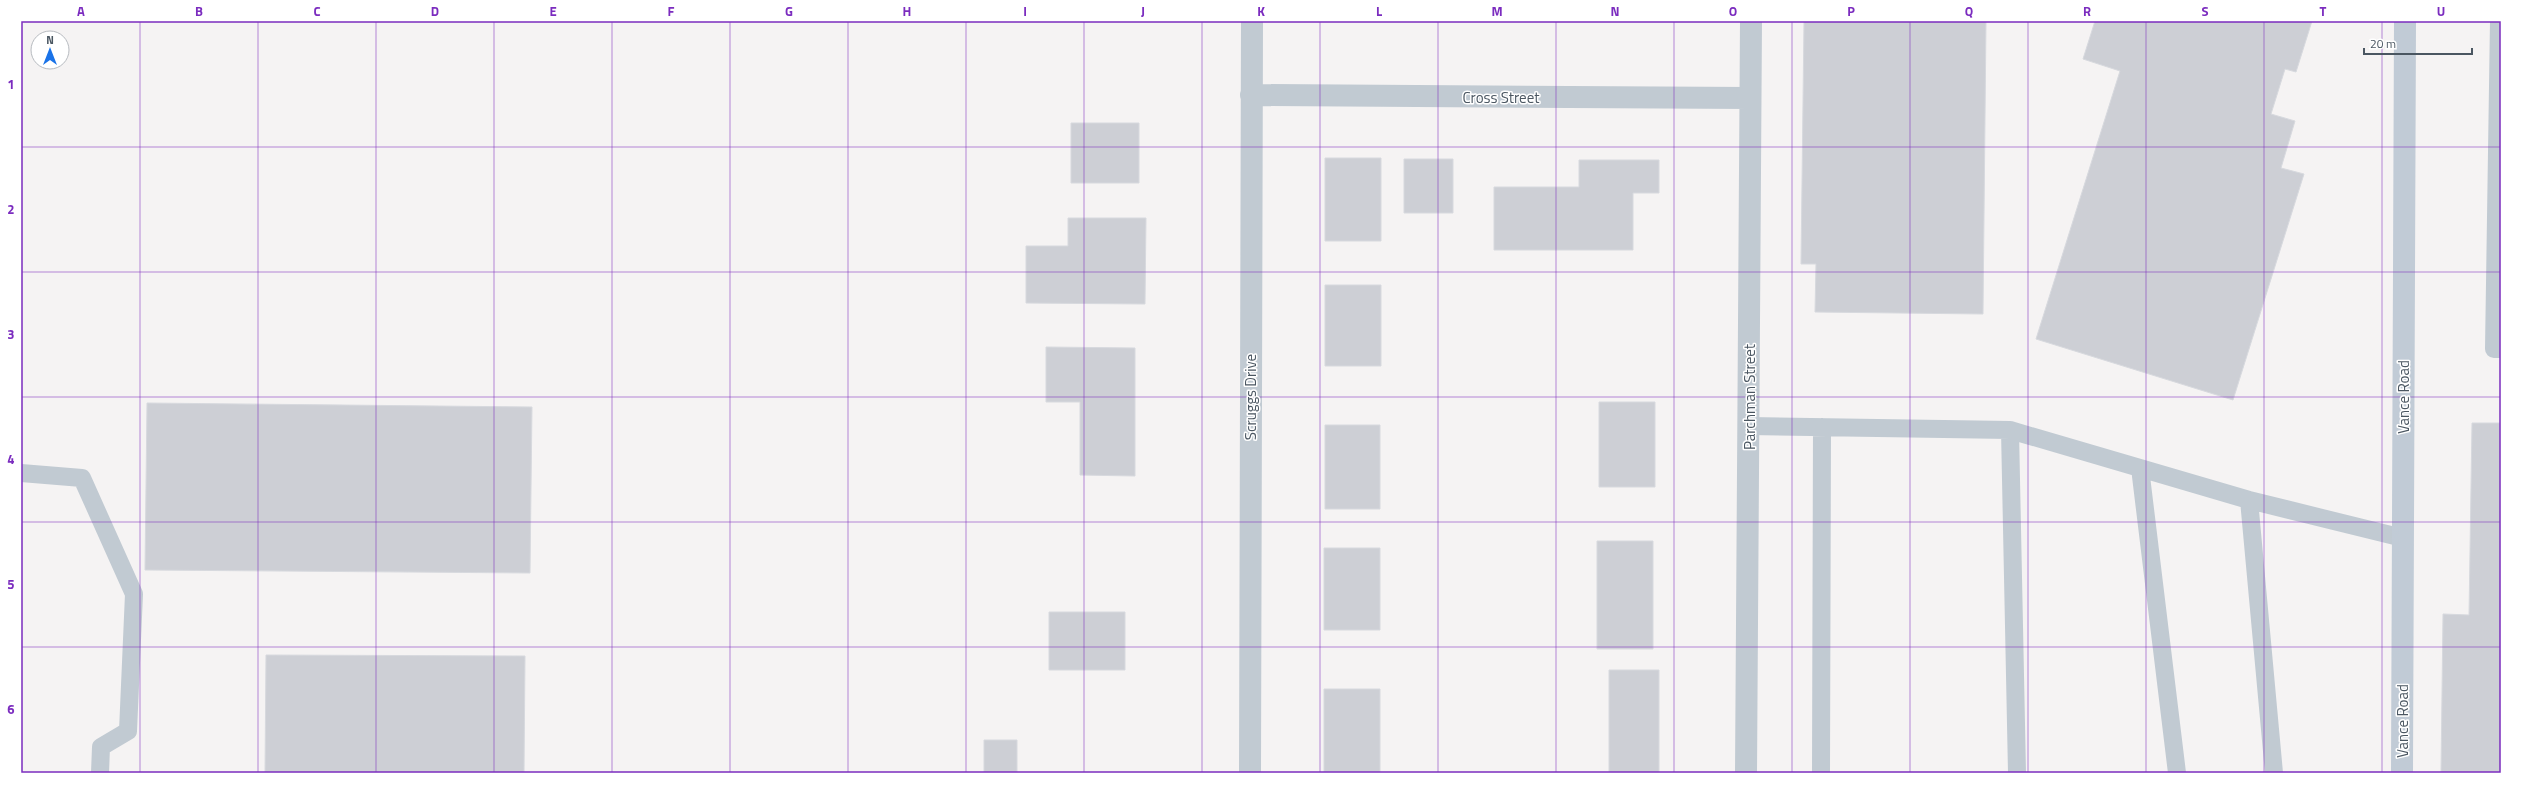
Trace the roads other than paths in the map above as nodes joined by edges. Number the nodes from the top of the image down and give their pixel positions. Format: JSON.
{"nodes":[{"id":1,"x":1252,"y":21,"type":"edge"},
{"id":2,"x":1751,"y":21,"type":"edge"},
{"id":3,"x":2405,"y":21,"type":"edge"},
{"id":4,"x":2498,"y":21,"type":"edge"},
{"id":5,"x":1251,"y":95,"type":"junction"},
{"id":6,"x":1750,"y":98,"type":"junction"},
{"id":7,"x":2498,"y":234,"type":"edge"},
{"id":8,"x":2501,"y":349,"type":"edge"},
{"id":9,"x":1748,"y":426,"type":"junction"},
{"id":10,"x":1822,"y":427,"type":"junction"},
{"id":11,"x":2010,"y":430,"type":"junction"},
{"id":12,"x":2140,"y":468,"type":"junction"},
{"id":13,"x":21,"y":473,"type":"edge"},
{"id":14,"x":2249,"y":500,"type":"junction"},
{"id":15,"x":2403,"y":538,"type":"junction"},
{"id":16,"x":100,"y":773,"type":"edge"},
{"id":17,"x":1250,"y":773,"type":"edge"},
{"id":18,"x":1746,"y":773,"type":"edge"},
{"id":19,"x":1821,"y":773,"type":"edge"},
{"id":20,"x":2017,"y":773,"type":"edge"},
{"id":21,"x":2177,"y":773,"type":"edge"},
{"id":22,"x":2274,"y":773,"type":"edge"},
{"id":23,"x":2402,"y":773,"type":"edge"}],
"edges":[{"from":1,"to":5,"type":"street","name":"Scruggs Drive"},
{"from":2,"to":6,"type":"street","name":"Parchman Street"},
{"from":3,"to":15,"type":"street","name":"Vance Road"},
{"from":4,"to":7,"type":"lane"},
{"from":5,"to":6,"type":"street","name":"Cross Street"},
{"from":5,"to":17,"type":"street","name":"Scruggs Drive"},
{"from":6,"to":9,"type":"street","name":"Parchman Street"},
{"from":7,"to":8,"type":"lane"},
{"from":9,"to":10,"type":"lane"},
{"from":9,"to":18,"type":"street","name":"Parchman Street"},
{"from":10,"to":11,"type":"lane"},
{"from":10,"to":19,"type":"lane"},
{"from":11,"to":12,"type":"lane"},
{"from":11,"to":20,"type":"lane"},
{"from":12,"to":14,"type":"lane"},
{"from":12,"to":21,"type":"lane"},
{"from":13,"to":16,"type":"lane"},
{"from":14,"to":15,"type":"lane"},
{"from":14,"to":22,"type":"lane"},
{"from":15,"to":23,"type":"street","name":"Vance Road"}]}
